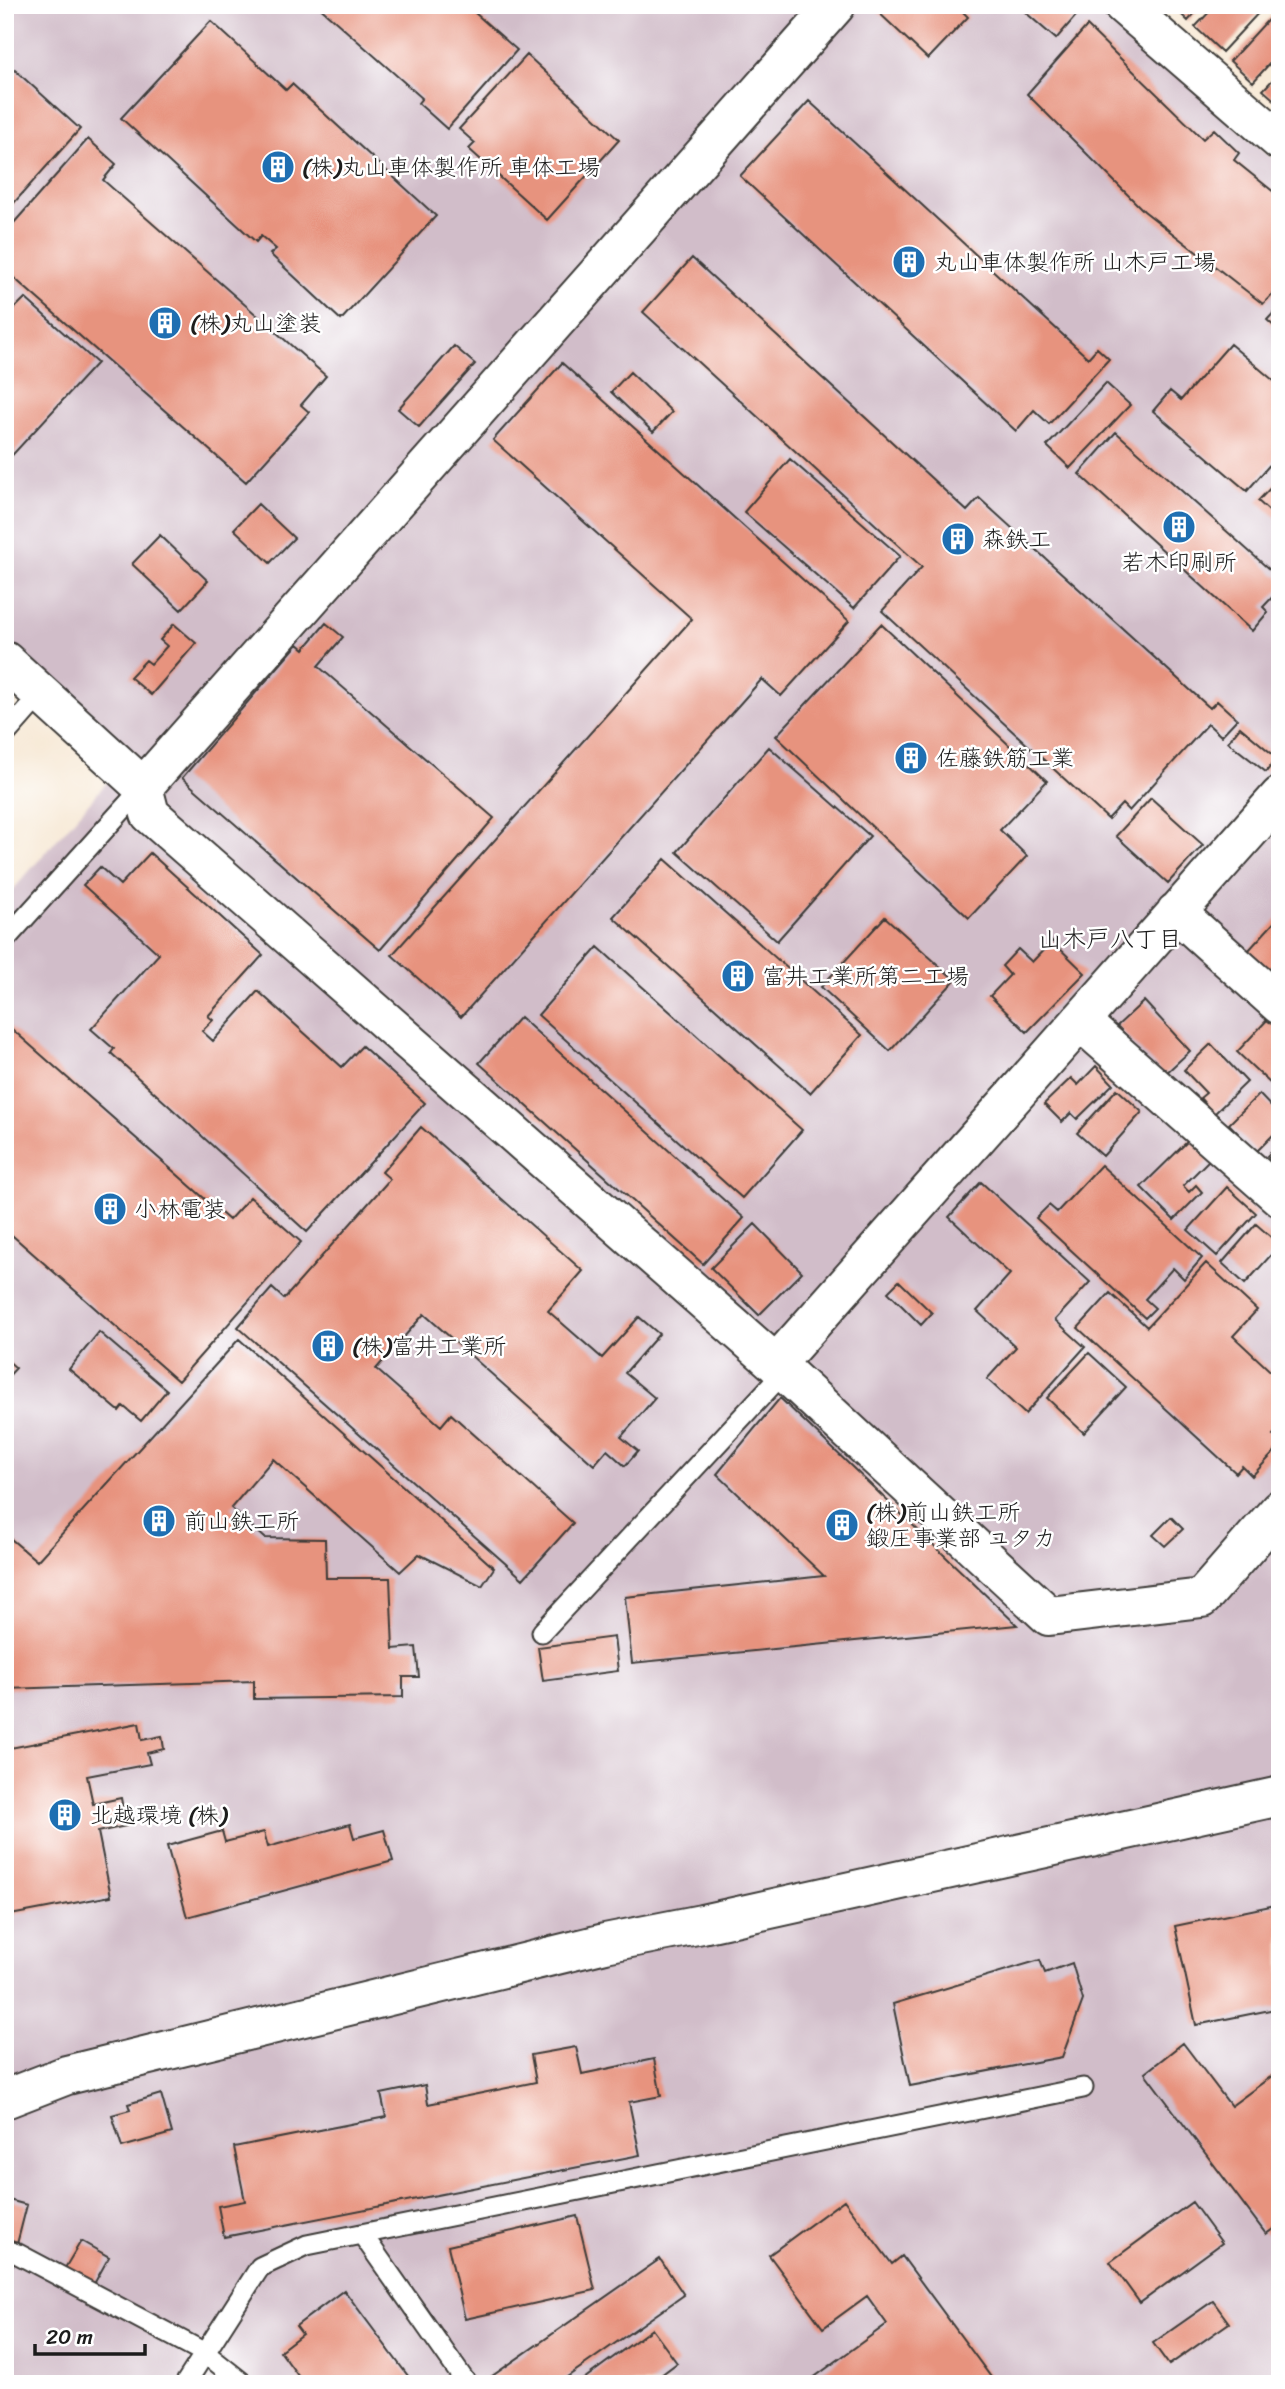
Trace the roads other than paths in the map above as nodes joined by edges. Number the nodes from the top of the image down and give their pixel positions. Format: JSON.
{"nodes":[{"id":1,"x":836,"y":5,"type":"edge"},
{"id":2,"x":1123,"y":5,"type":"edge"},
{"id":3,"x":1280,"y":141,"type":"edge"},
{"id":4,"x":5,"y":661,"type":"edge"},
{"id":5,"x":41,"y":694,"type":"junction"},
{"id":6,"x":5,"y":735,"type":"edge"},
{"id":7,"x":143,"y":787,"type":"junction"},
{"id":8,"x":1280,"y":796,"type":"edge"},
{"id":9,"x":1177,"y":912,"type":"junction"},
{"id":10,"x":5,"y":940,"type":"edge"},
{"id":11,"x":1280,"y":1005,"type":"edge"},
{"id":12,"x":1080,"y":1021,"type":"junction"},
{"id":13,"x":1280,"y":1196,"type":"edge"},
{"id":14,"x":780,"y":1368,"type":"junction"},
{"id":15,"x":1280,"y":1509,"type":"edge"},
{"id":16,"x":542,"y":1632,"type":"dead end"},
{"id":17,"x":1280,"y":1796,"type":"edge"},
{"id":18,"x":1083,"y":2088,"type":"dead end"},
{"id":19,"x":5,"y":2099,"type":"edge"},
{"id":20,"x":362,"y":2234,"type":"junction"},
{"id":21,"x":5,"y":2250,"type":"edge"},
{"id":22,"x":205,"y":2353,"type":"junction"},
{"id":23,"x":185,"y":2384,"type":"edge"},
{"id":24,"x":244,"y":2384,"type":"edge"},
{"id":25,"x":467,"y":2384,"type":"edge"}],
"edges":[{"from":1,"to":7,"type":"street"},
{"from":2,"to":3,"type":"street"},
{"from":4,"to":5,"type":"street"},
{"from":5,"to":6,"type":"lane"},
{"from":5,"to":7,"type":"street"},
{"from":7,"to":10,"type":"lane"},
{"from":7,"to":14,"type":"street"},
{"from":8,"to":9,"type":"street"},
{"from":9,"to":11,"type":"street"},
{"from":9,"to":12,"type":"street"},
{"from":12,"to":13,"type":"street"},
{"from":12,"to":14,"type":"street"},
{"from":14,"to":15,"type":"street"},
{"from":14,"to":16,"type":"lane"},
{"from":17,"to":19,"type":"street"},
{"from":18,"to":20,"type":"lane"},
{"from":20,"to":22,"type":"lane"},
{"from":20,"to":25,"type":"lane"},
{"from":21,"to":22,"type":"lane"},
{"from":22,"to":23,"type":"lane"},
{"from":22,"to":24,"type":"lane"}]}
